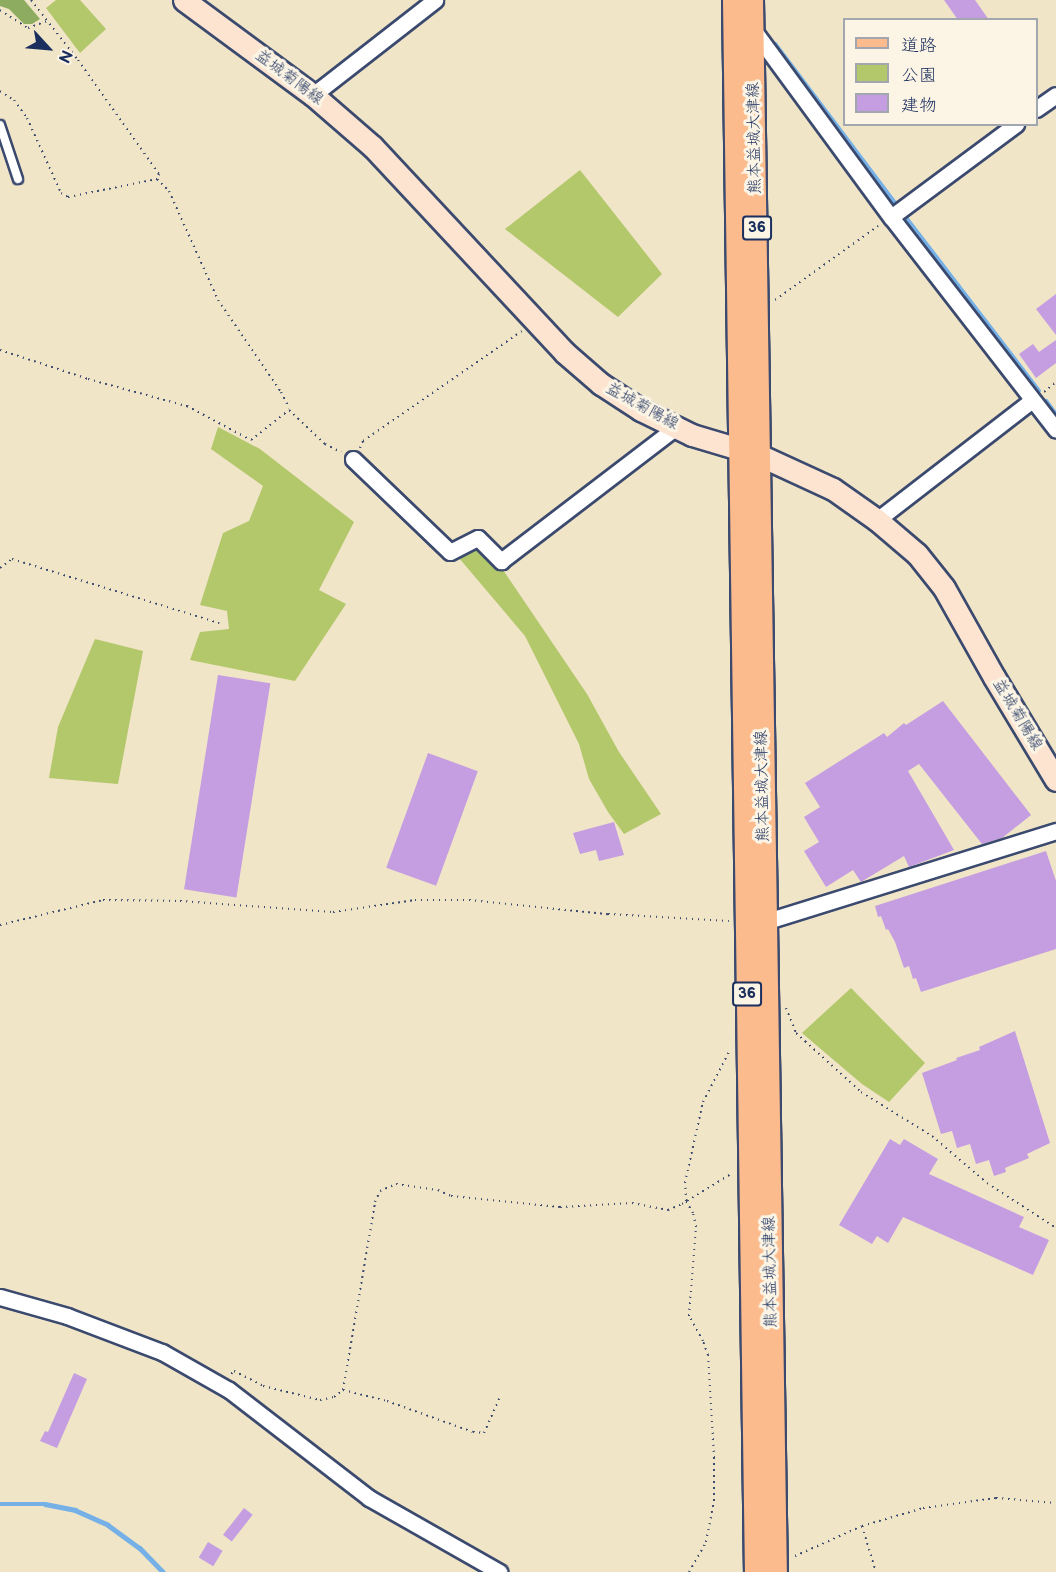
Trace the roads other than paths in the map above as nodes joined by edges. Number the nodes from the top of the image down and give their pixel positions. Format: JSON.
{"nodes":[{"id":1,"x":184,"y":0,"type":"edge"},
{"id":2,"x":435,"y":0,"type":"edge"},
{"id":3,"x":737,"y":1,"type":"edge"},
{"id":4,"x":753,"y":30,"type":"junction"},
{"id":5,"x":313,"y":95,"type":"junction"},
{"id":6,"x":1056,"y":95,"type":"edge"},
{"id":7,"x":1038,"y":108,"type":"edge"},
{"id":8,"x":0,"y":125,"type":"edge"},
{"id":9,"x":1013,"y":126,"type":"edge"},
{"id":10,"x":18,"y":179,"type":"dead end"},
{"id":11,"x":891,"y":217,"type":"junction"},
{"id":12,"x":1032,"y":400,"type":"junction"},
{"id":13,"x":675,"y":427,"type":"junction"},
{"id":14,"x":1056,"y":430,"type":"edge"},
{"id":15,"x":749,"y":452,"type":"junction"},
{"id":16,"x":354,"y":459,"type":"road end"},
{"id":17,"x":877,"y":520,"type":"junction"},
{"id":18,"x":1056,"y":780,"type":"edge"},
{"id":19,"x":1056,"y":831,"type":"edge"},
{"id":20,"x":755,"y":922,"type":"junction"},
{"id":21,"x":0,"y":1297,"type":"edge"},
{"id":22,"x":771,"y":1571,"type":"edge"},
{"id":23,"x":499,"y":1572,"type":"edge"}],
"edges":[{"from":1,"to":5,"type":"main road","name":"益城菊陽線"},
{"from":2,"to":5,"type":"street"},
{"from":3,"to":4,"type":"main road","name":"熊本益城大津線","number":"36"},
{"from":3,"to":15,"type":"main road","name":"熊本益城大津線","number":"36"},
{"from":4,"to":11,"type":"street"},
{"from":4,"to":15,"type":"main road","name":"熊本益城大津線","number":"36"},
{"from":5,"to":13,"type":"main road","name":"益城菊陽線"},
{"from":6,"to":7,"type":"street"},
{"from":8,"to":10,"type":"lane"},
{"from":9,"to":11,"type":"street"},
{"from":11,"to":12,"type":"street"},
{"from":12,"to":14,"type":"street"},
{"from":12,"to":17,"type":"street"},
{"from":13,"to":15,"type":"main road","name":"益城菊陽線"},
{"from":13,"to":16,"type":"street"},
{"from":15,"to":17,"type":"main road","name":"益城菊陽線"},
{"from":15,"to":20,"type":"main road","name":"熊本益城大津線","number":"36"},
{"from":17,"to":18,"type":"main road","name":"益城菊陽線"},
{"from":19,"to":20,"type":"street"},
{"from":20,"to":22,"type":"main road","name":"熊本益城大津線","number":"36"},
{"from":20,"to":22,"type":"main road","name":"熊本益城大津線","number":"36"},
{"from":21,"to":23,"type":"street"}]}
